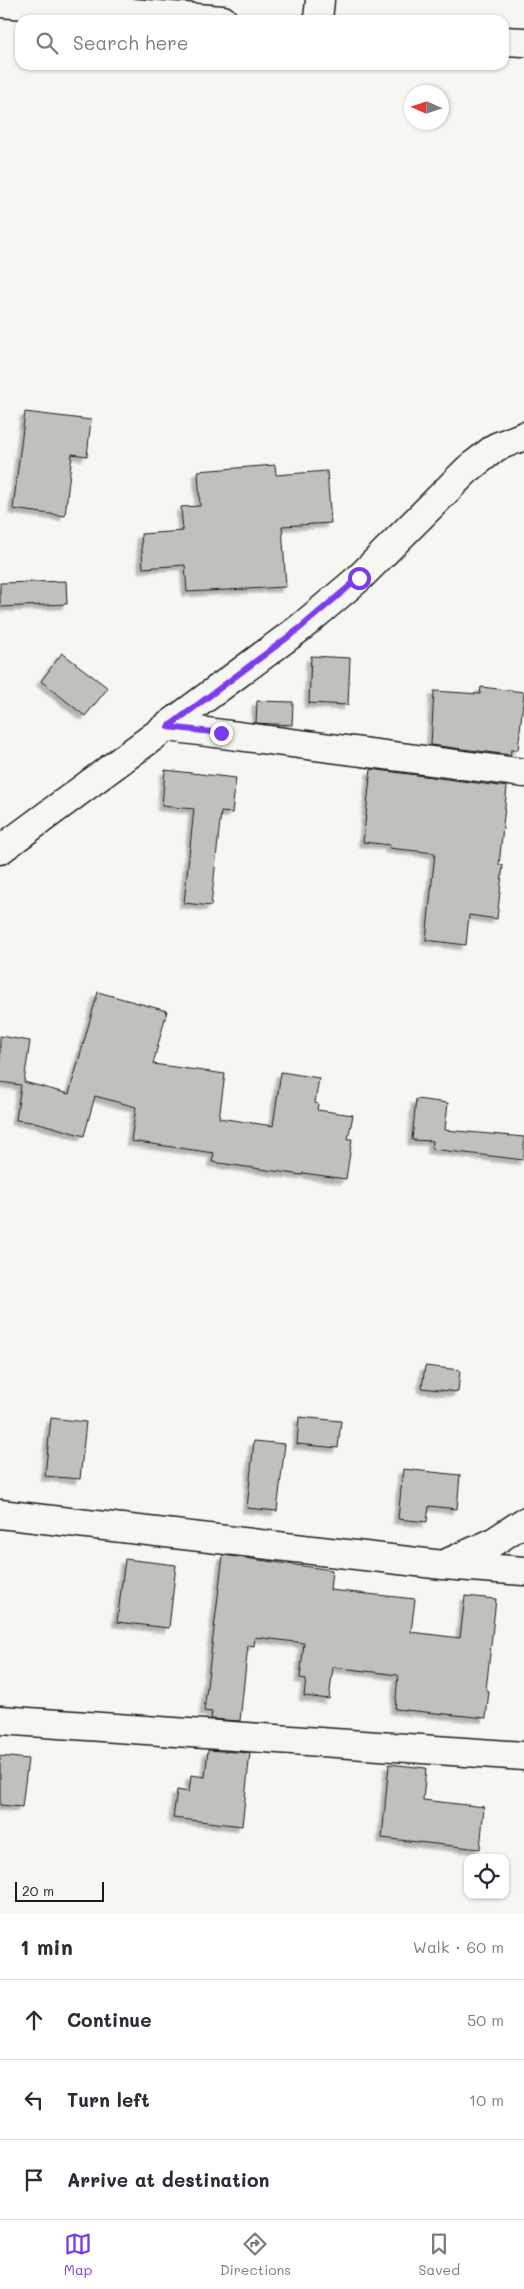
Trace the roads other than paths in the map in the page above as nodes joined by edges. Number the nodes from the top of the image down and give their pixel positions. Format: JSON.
{"nodes":[{"id":1,"x":320,"y":0,"type":"edge"},
{"id":2,"x":0,"y":3,"type":"edge"},
{"id":3,"x":157,"y":15,"type":"edge"},
{"id":4,"x":318,"y":15,"type":"edge"},
{"id":5,"x":509,"y":41,"type":"edge"},
{"id":6,"x":524,"y":42,"type":"edge"},
{"id":7,"x":524,"y":436,"type":"edge"},
{"id":8,"x":168,"y":727,"type":"junction"},
{"id":9,"x":524,"y":773,"type":"edge"},
{"id":10,"x":0,"y":850,"type":"edge"},
{"id":11,"x":0,"y":1514,"type":"edge"},
{"id":12,"x":524,"y":1522,"type":"edge"},
{"id":13,"x":443,"y":1565,"type":"junction"},
{"id":14,"x":524,"y":1571,"type":"edge"},
{"id":15,"x":0,"y":1720,"type":"edge"},
{"id":16,"x":524,"y":1756,"type":"edge"}],
"edges":[{"from":1,"to":4,"type":"street"},
{"from":2,"to":3,"type":"street"},
{"from":5,"to":6,"type":"street"},
{"from":7,"to":8,"type":"street"},
{"from":8,"to":9,"type":"street"},
{"from":8,"to":10,"type":"street"},
{"from":11,"to":13,"type":"street"},
{"from":12,"to":13,"type":"street"},
{"from":13,"to":14,"type":"street"},
{"from":15,"to":16,"type":"street"}]}
